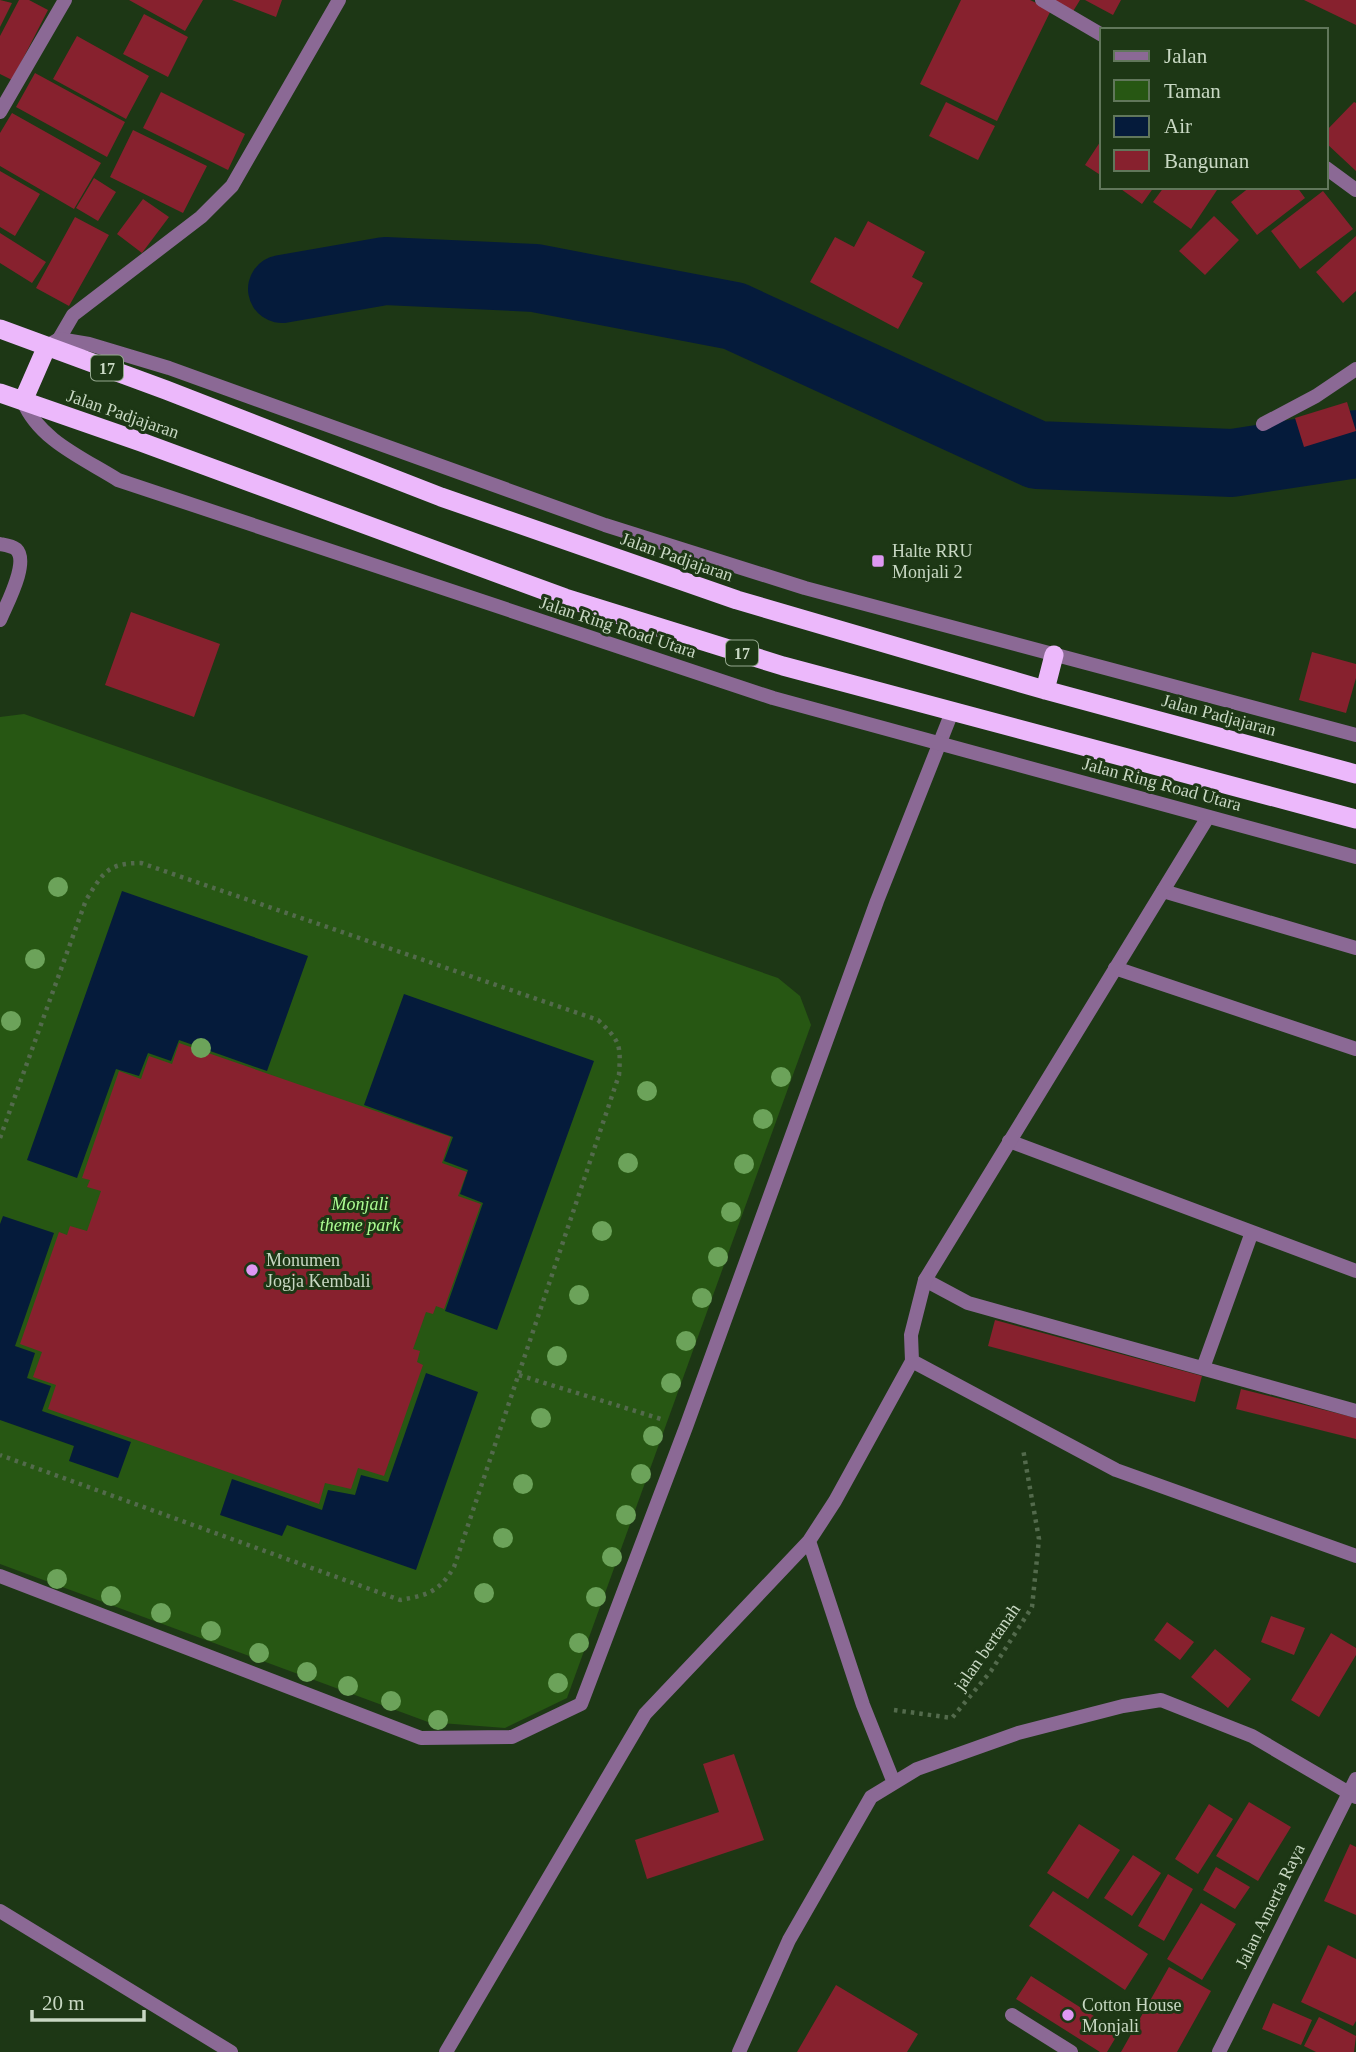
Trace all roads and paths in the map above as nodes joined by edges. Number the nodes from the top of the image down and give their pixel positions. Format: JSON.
{"nodes":[{"id":1,"x":65,"y":0,"type":"edge"},
{"id":2,"x":339,"y":0,"type":"edge"},
{"id":3,"x":1042,"y":0,"type":"edge"},
{"id":4,"x":1100,"y":34,"type":"edge"},
{"id":5,"x":2,"y":106,"type":"edge"},
{"id":6,"x":1328,"y":169,"type":"edge"},
{"id":7,"x":1356,"y":190,"type":"edge"},
{"id":8,"x":0,"y":329,"type":"edge"},
{"id":9,"x":53,"y":343,"type":"junction"},
{"id":10,"x":1356,"y":369,"type":"edge"},
{"id":11,"x":0,"y":393,"type":"edge"},
{"id":12,"x":23,"y":401,"type":"junction"},
{"id":13,"x":1263,"y":424,"type":"dead end"},
{"id":14,"x":0,"y":544,"type":"edge"},
{"id":15,"x":0,"y":620,"type":"edge"},
{"id":16,"x":1054,"y":655,"type":"junction"},
{"id":17,"x":1045,"y":690,"type":"junction"},
{"id":18,"x":952,"y":712,"type":"junction"},
{"id":19,"x":1356,"y":735,"type":"edge"},
{"id":20,"x":939,"y":744,"type":"junction"},
{"id":21,"x":1356,"y":774,"type":"edge"},
{"id":22,"x":1208,"y":817,"type":"junction"},
{"id":23,"x":1356,"y":819,"type":"edge"},
{"id":24,"x":1356,"y":857,"type":"edge"},
{"id":25,"x":1163,"y":891,"type":"junction"},
{"id":26,"x":1356,"y":948,"type":"edge"},
{"id":27,"x":1115,"y":968,"type":"junction"},
{"id":28,"x":1356,"y":1049,"type":"edge"},
{"id":29,"x":0,"y":1138,"type":"edge"},
{"id":30,"x":1009,"y":1141,"type":"junction"},
{"id":31,"x":1252,"y":1232,"type":"junction"},
{"id":32,"x":1356,"y":1271,"type":"edge"},
{"id":33,"x":925,"y":1280,"type":"junction"},
{"id":34,"x":912,"y":1362,"type":"junction"},
{"id":35,"x":1203,"y":1368,"type":"junction"},
{"id":36,"x":519,"y":1375,"type":"junction"},
{"id":37,"x":1356,"y":1411,"type":"edge"},
{"id":38,"x":1017,"y":1417,"type":"junction"},
{"id":39,"x":686,"y":1427,"type":"junction"},
{"id":40,"x":0,"y":1455,"type":"edge"},
{"id":41,"x":809,"y":1541,"type":"junction"},
{"id":42,"x":1356,"y":1556,"type":"edge"},
{"id":43,"x":0,"y":1576,"type":"edge"},
{"id":44,"x":863,"y":1705,"type":"junction"},
{"id":45,"x":894,"y":1783,"type":"junction"},
{"id":46,"x":1354,"y":1789,"type":"edge"},
{"id":47,"x":0,"y":1911,"type":"edge"},
{"id":48,"x":1012,"y":2015,"type":"dead end"},
{"id":49,"x":451,"y":2050,"type":"edge"},
{"id":50,"x":231,"y":2052,"type":"edge"},
{"id":51,"x":739,"y":2052,"type":"edge"},
{"id":52,"x":1071,"y":2052,"type":"edge"},
{"id":53,"x":1219,"y":2052,"type":"edge"}],
"edges":[{"from":1,"to":5,"type":"street"},
{"from":2,"to":9,"type":"street"},
{"from":3,"to":4,"type":"street"},
{"from":6,"to":7,"type":"street"},
{"from":8,"to":9,"type":"highway","name":"Jalan Padjajaran","number":"17"},
{"from":9,"to":12,"type":"highway"},
{"from":9,"to":16,"type":"street"},
{"from":9,"to":17,"type":"highway","name":"Jalan Padjajaran","number":"17"},
{"from":10,"to":13,"type":"street"},
{"from":11,"to":12,"type":"highway","name":"Jalan Padjajaran","number":"17"},
{"from":12,"to":18,"type":"highway","name":"Jalan Padjajaran","number":"17"},
{"from":12,"to":20,"type":"street","name":"Jalan Ring Road Utara"},
{"from":14,"to":15,"type":"street"},
{"from":16,"to":17,"type":"highway"},
{"from":16,"to":19,"type":"street"},
{"from":17,"to":21,"type":"highway","name":"Jalan Padjajaran","number":"17"},
{"from":18,"to":20,"type":"street"},
{"from":18,"to":23,"type":"highway","name":"Jalan Padjajaran","number":"17"},
{"from":20,"to":22,"type":"street","name":"Jalan Ring Road Utara"},
{"from":20,"to":39,"type":"street"},
{"from":22,"to":24,"type":"street","name":"Jalan Ring Road Utara"},
{"from":22,"to":25,"type":"street"},
{"from":25,"to":26,"type":"street"},
{"from":25,"to":27,"type":"street"},
{"from":27,"to":28,"type":"street"},
{"from":27,"to":30,"type":"street"},
{"from":29,"to":36,"type":"path"},
{"from":30,"to":31,"type":"street"},
{"from":30,"to":33,"type":"street"},
{"from":31,"to":32,"type":"street"},
{"from":31,"to":35,"type":"street"},
{"from":33,"to":34,"type":"street"},
{"from":33,"to":35,"type":"street"},
{"from":34,"to":38,"type":"street"},
{"from":34,"to":41,"type":"street"},
{"from":35,"to":37,"type":"street"},
{"from":36,"to":39,"type":"path"},
{"from":36,"to":40,"type":"path"},
{"from":38,"to":42,"type":"street"},
{"from":38,"to":44,"type":"path","name":"jalan bertanah"},
{"from":39,"to":43,"type":"street"},
{"from":41,"to":44,"type":"street"},
{"from":41,"to":49,"type":"street"},
{"from":44,"to":45,"type":"street"},
{"from":45,"to":46,"type":"street"},
{"from":45,"to":51,"type":"street"},
{"from":46,"to":53,"type":"street","name":"Jalan Amerta Raya"},
{"from":47,"to":50,"type":"street"},
{"from":48,"to":52,"type":"street"}]}
